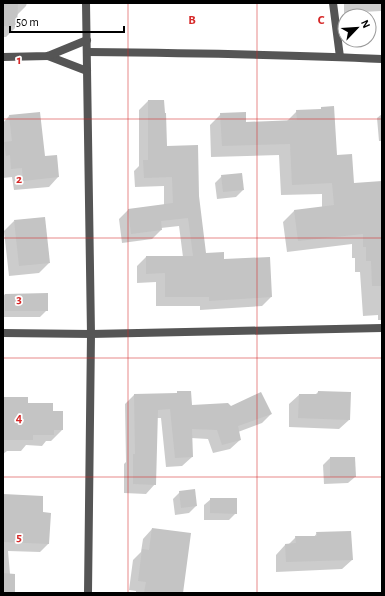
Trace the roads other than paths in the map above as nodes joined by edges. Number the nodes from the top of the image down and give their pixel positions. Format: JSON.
{"nodes":[{"id":1,"x":86,"y":3,"type":"edge"},
{"id":2,"x":333,"y":3,"type":"edge"},
{"id":3,"x":87,"y":40,"type":"junction"},
{"id":4,"x":87,"y":52,"type":"junction"},
{"id":5,"x":48,"y":56,"type":"junction"},
{"id":6,"x":3,"y":57,"type":"edge"},
{"id":7,"x":340,"y":57,"type":"junction"},
{"id":8,"x":382,"y":59,"type":"edge"},
{"id":9,"x":87,"y":71,"type":"junction"},
{"id":10,"x":382,"y":328,"type":"edge"},
{"id":11,"x":3,"y":334,"type":"edge"},
{"id":12,"x":91,"y":334,"type":"junction"},
{"id":13,"x":88,"y":593,"type":"edge"}],
"edges":[{"from":1,"to":3,"type":"street"},
{"from":2,"to":7,"type":"street"},
{"from":3,"to":4,"type":"street"},
{"from":3,"to":5,"type":"street"},
{"from":4,"to":7,"type":"street"},
{"from":4,"to":9,"type":"street"},
{"from":5,"to":6,"type":"street"},
{"from":5,"to":9,"type":"street"},
{"from":7,"to":8,"type":"street"},
{"from":9,"to":12,"type":"street"},
{"from":10,"to":12,"type":"street"},
{"from":11,"to":12,"type":"street"},
{"from":12,"to":13,"type":"street"}]}
